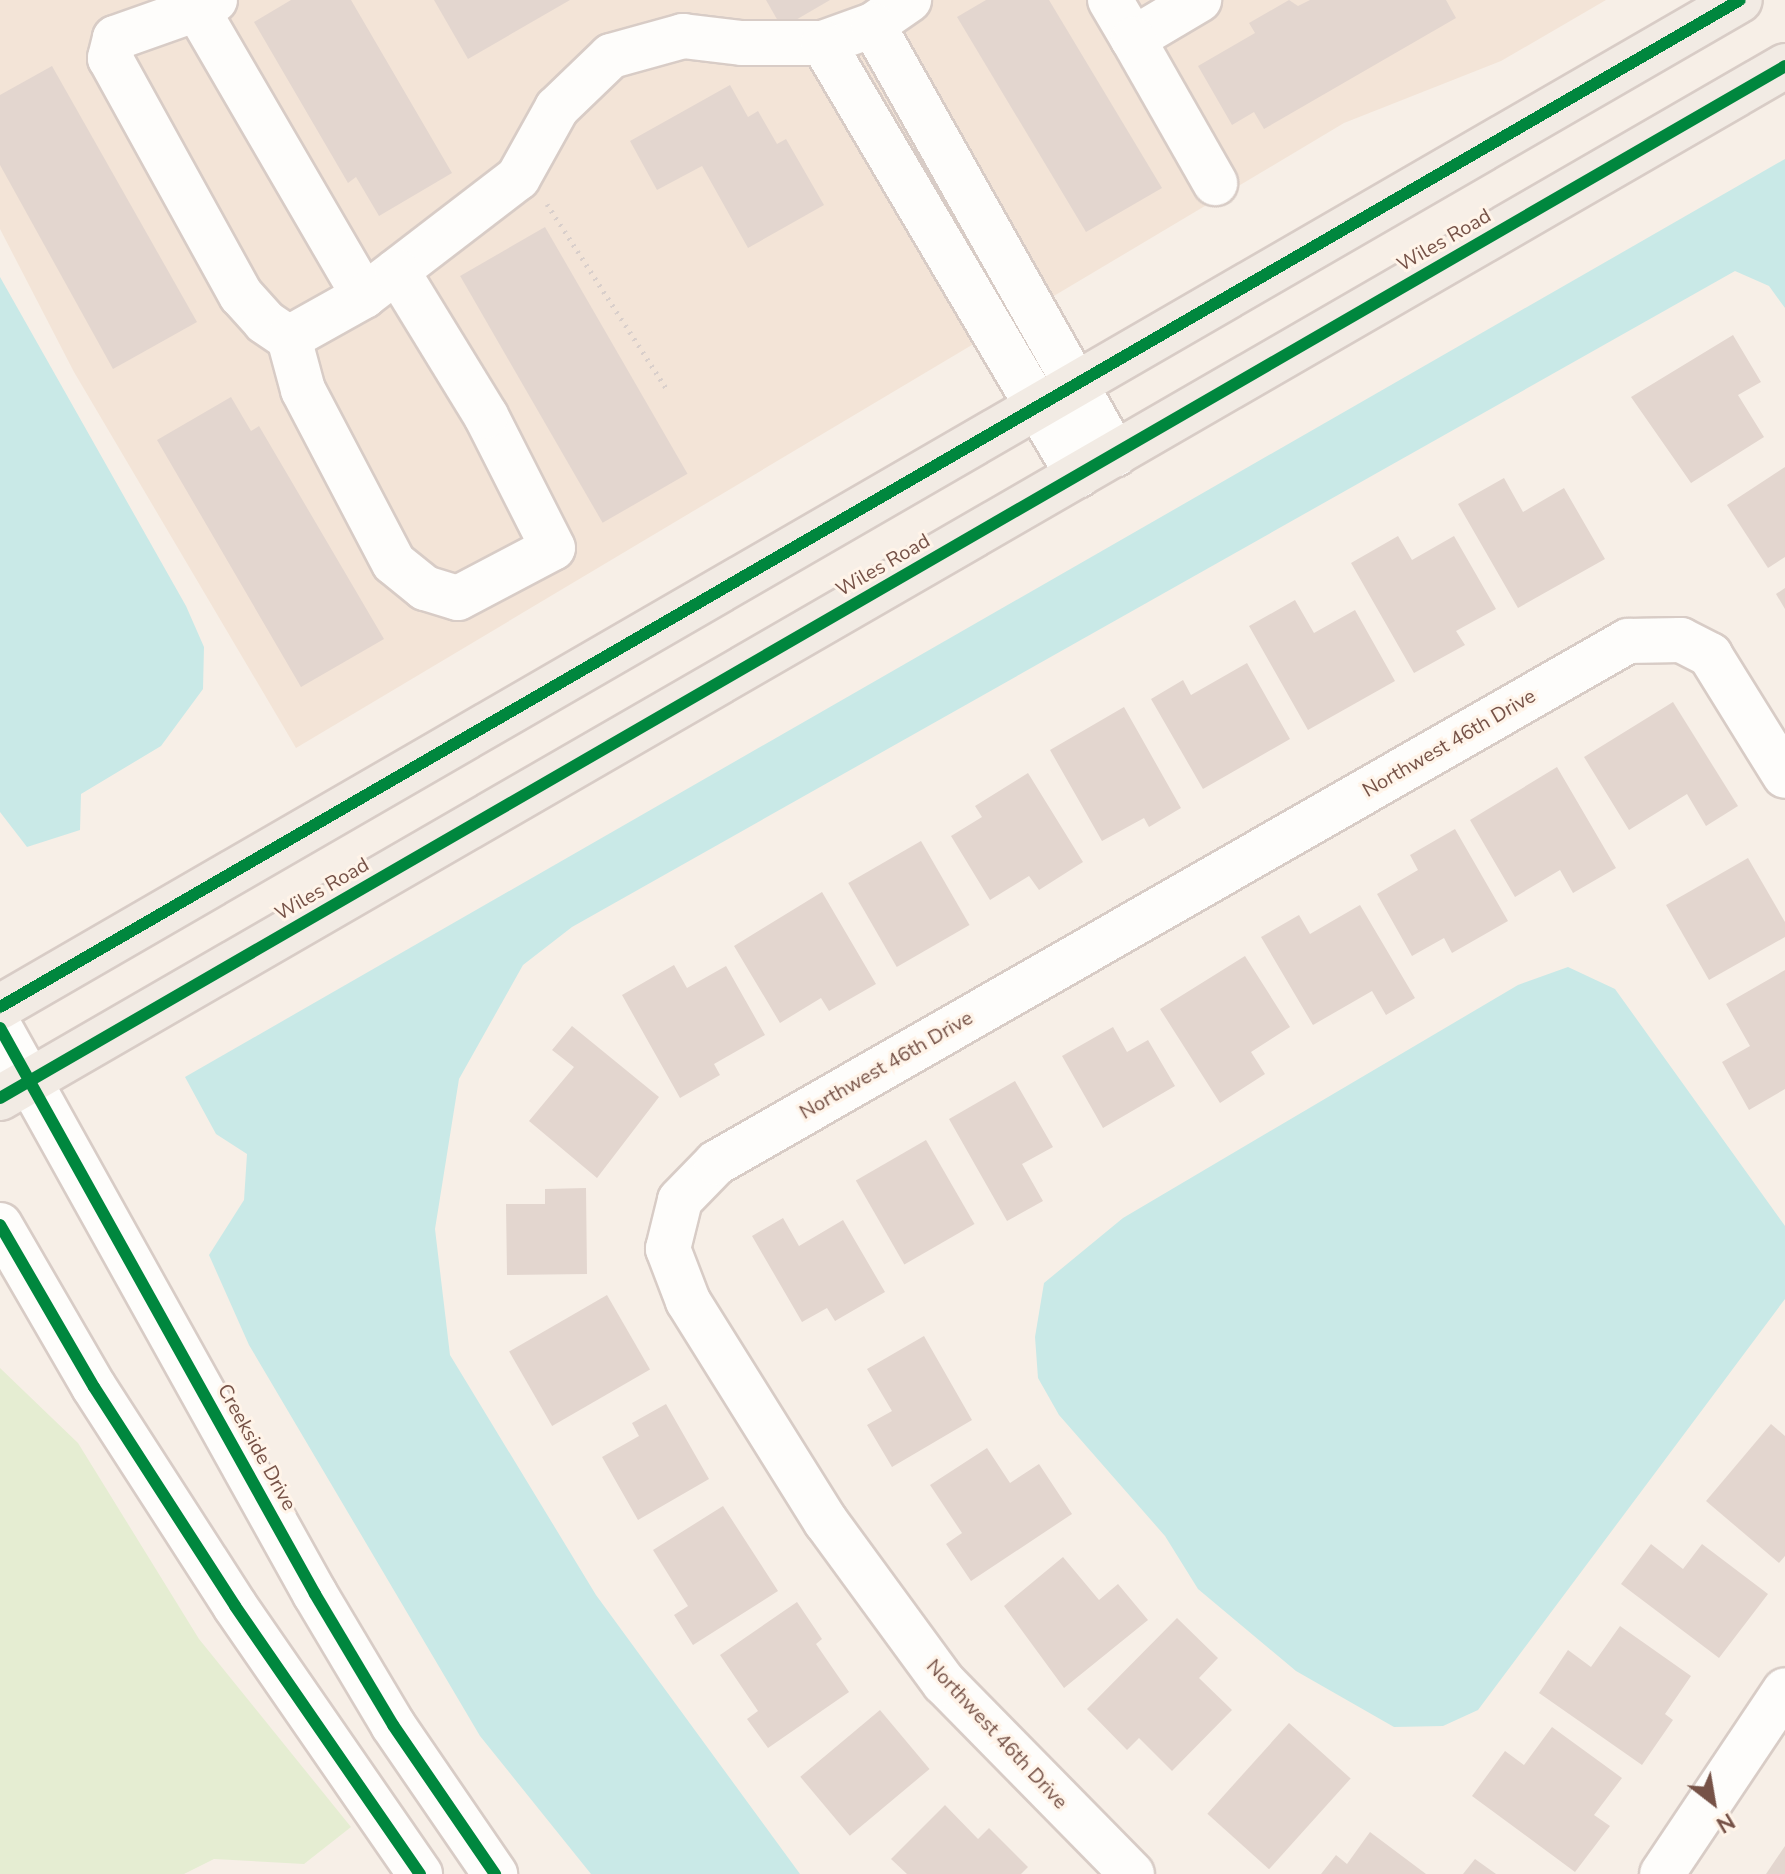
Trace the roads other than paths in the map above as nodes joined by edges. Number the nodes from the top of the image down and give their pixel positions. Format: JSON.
{"nodes":[{"id":1,"x":909,"y":0,"type":"edge"},
{"id":2,"x":1110,"y":0,"type":"edge"},
{"id":3,"x":1199,"y":0,"type":"edge"},
{"id":4,"x":1740,"y":0,"type":"edge"},
{"id":5,"x":206,"y":5,"type":"edge"},
{"id":6,"x":873,"y":25,"type":"junction"},
{"id":7,"x":1133,"y":39,"type":"junction"},
{"id":8,"x":823,"y":43,"type":"junction"},
{"id":9,"x":1785,"y":66,"type":"edge"},
{"id":10,"x":1215,"y":183,"type":"dead end"},
{"id":11,"x":381,"y":283,"type":"junction"},
{"id":12,"x":289,"y":338,"type":"junction"},
{"id":13,"x":1078,"y":384,"type":"junction"},
{"id":14,"x":1036,"y":409,"type":"junction"},
{"id":15,"x":1097,"y":465,"type":"junction"},
{"id":16,"x":1785,"y":776,"type":"edge"},
{"id":17,"x":0,"y":1007,"type":"edge"},
{"id":18,"x":0,"y":1028,"type":"edge"},
{"id":19,"x":14,"y":1090,"type":"edge"},
{"id":20,"x":0,"y":1225,"type":"edge"},
{"id":21,"x":1785,"y":1690,"type":"edge"},
{"id":22,"x":420,"y":1874,"type":"edge"},
{"id":23,"x":495,"y":1874,"type":"edge"},
{"id":24,"x":1132,"y":1874,"type":"edge"},
{"id":25,"x":1662,"y":1874,"type":"edge"}],
"edges":[{"from":1,"to":6,"type":"street"},
{"from":2,"to":7,"type":"street"},
{"from":3,"to":7,"type":"street"},
{"from":4,"to":13,"type":"main road"},
{"from":5,"to":11,"type":"street"},
{"from":5,"to":12,"type":"street"},
{"from":6,"to":8,"type":"street"},
{"from":6,"to":13,"type":"street"},
{"from":7,"to":10,"type":"street"},
{"from":8,"to":11,"type":"street"},
{"from":8,"to":14,"type":"street"},
{"from":9,"to":15,"type":"main road","name":"Wiles Road"},
{"from":11,"to":12,"type":"street"},
{"from":11,"to":12,"type":"street"},
{"from":13,"to":14,"type":"main road"},
{"from":13,"to":15,"type":"street"},
{"from":14,"to":15,"type":"street"},
{"from":14,"to":17,"type":"main road"},
{"from":15,"to":19,"type":"main road","name":"Wiles Road"},
{"from":16,"to":24,"type":"street","name":"Northwest 46th Drive"},
{"from":18,"to":19,"type":"street","name":"Creekside Drive"},
{"from":19,"to":23,"type":"street","name":"Creekside Drive"},
{"from":20,"to":22,"type":"street"},
{"from":21,"to":25,"type":"street"}]}
